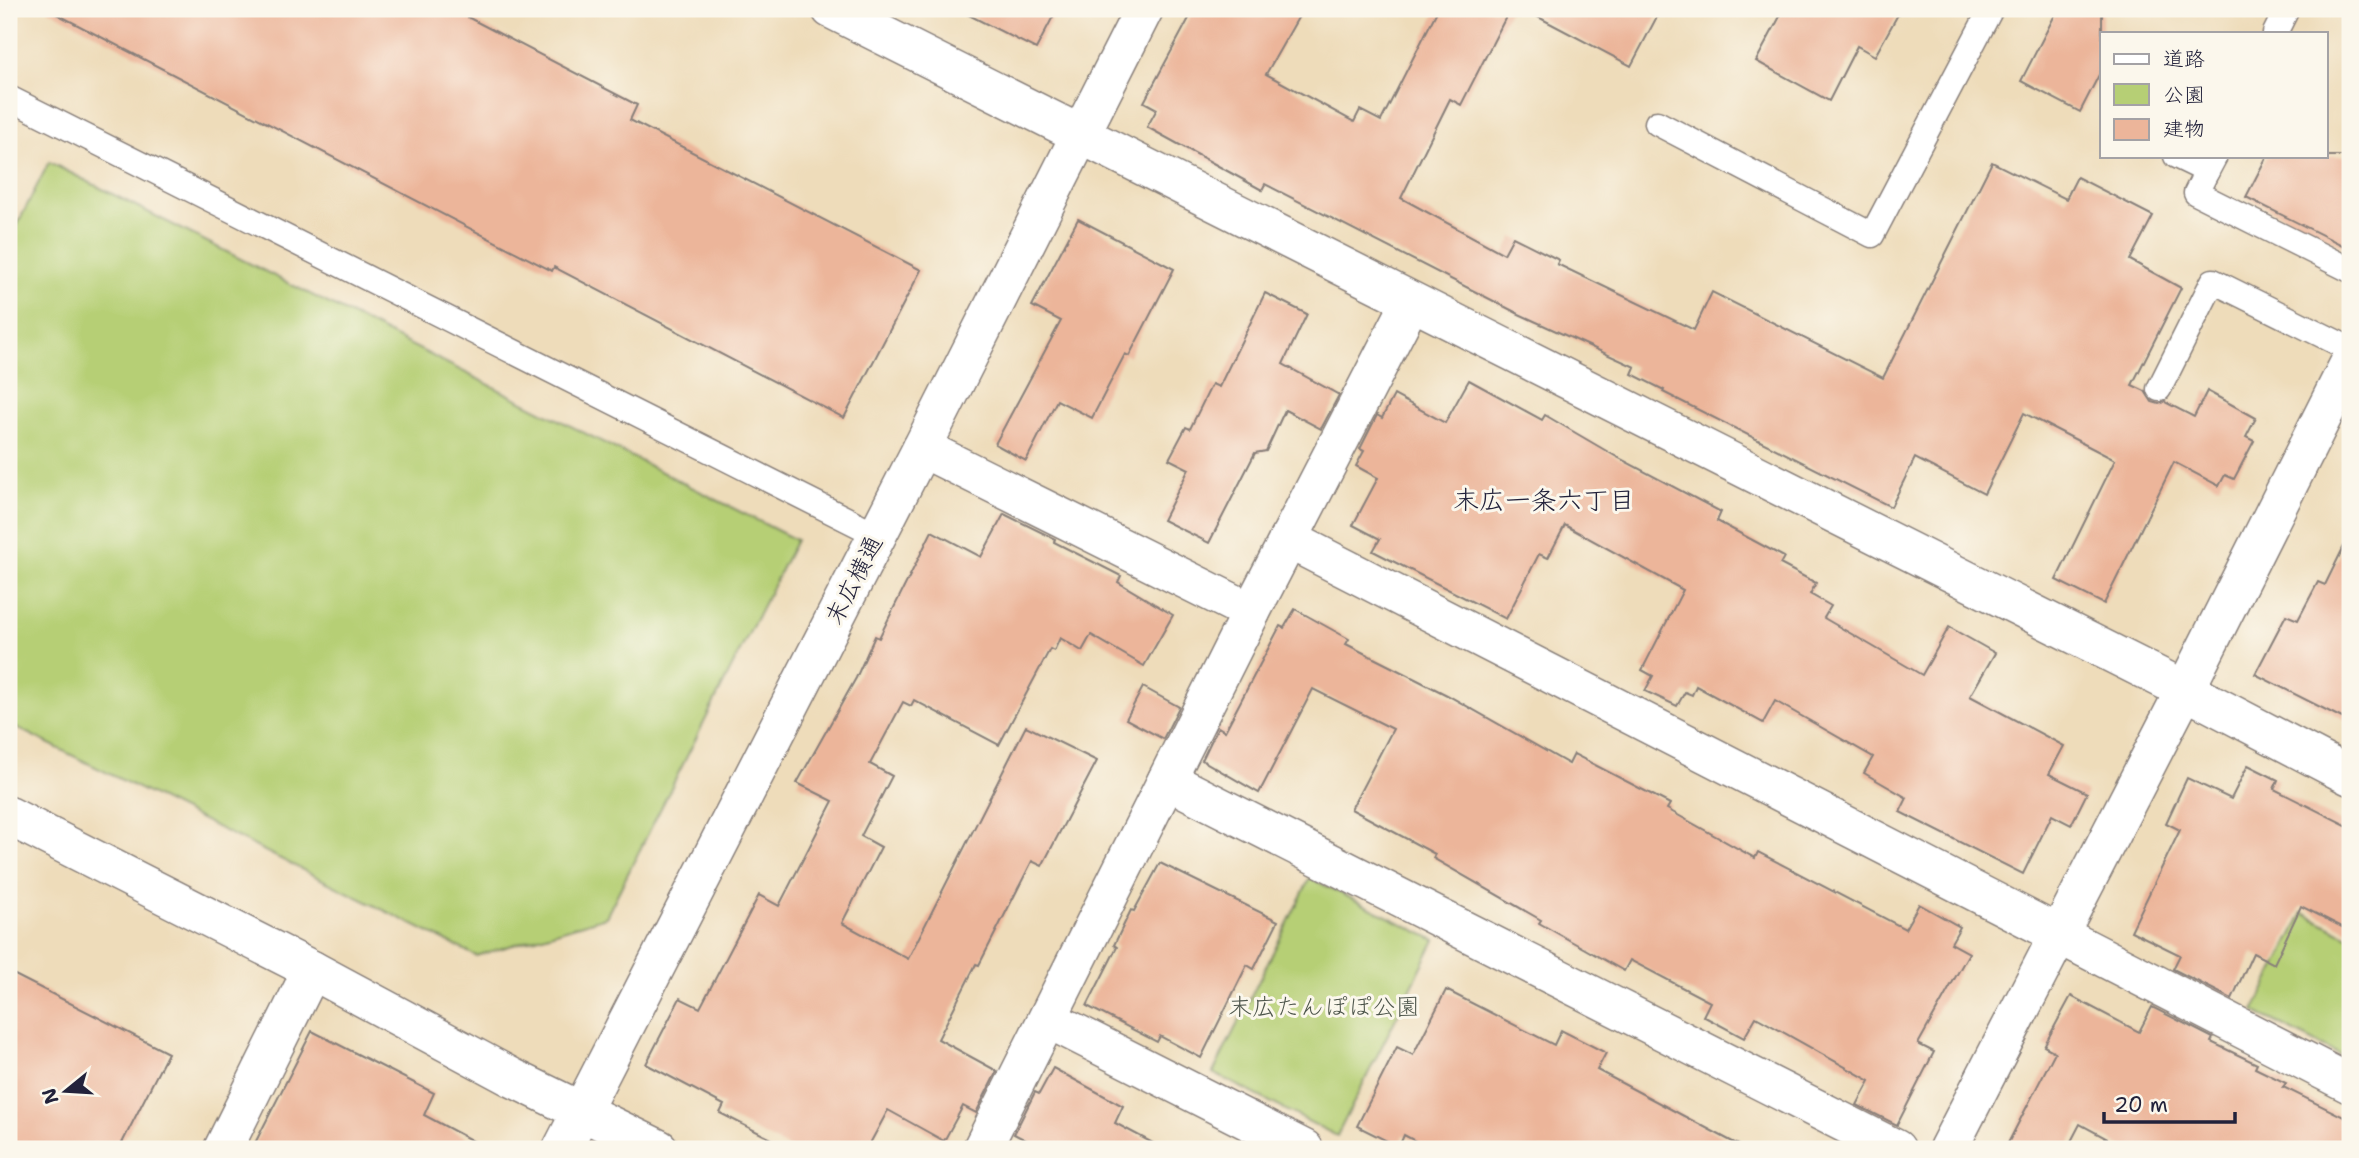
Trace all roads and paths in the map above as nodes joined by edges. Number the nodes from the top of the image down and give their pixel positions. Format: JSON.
{"nodes":[{"id":1,"x":831,"y":9,"type":"edge"},
{"id":2,"x":1143,"y":9,"type":"edge"},
{"id":3,"x":1991,"y":9,"type":"edge"},
{"id":4,"x":2287,"y":9,"type":"edge"},
{"id":5,"x":2275,"y":32,"type":"edge"},
{"id":6,"x":9,"y":98,"type":"edge"},
{"id":7,"x":1657,"y":123,"type":"dead end"},
{"id":8,"x":1079,"y":135,"type":"junction"},
{"id":9,"x":2185,"y":158,"type":"edge"},
{"id":10,"x":2211,"y":164,"type":"edge"},
{"id":11,"x":2350,"y":270,"type":"edge"},
{"id":12,"x":1410,"y":302,"type":"junction"},
{"id":13,"x":2348,"y":370,"type":"edge"},
{"id":14,"x":2159,"y":389,"type":"dead end"},
{"id":15,"x":922,"y":448,"type":"junction"},
{"id":16,"x":878,"y":535,"type":"junction"},
{"id":17,"x":1288,"y":539,"type":"junction"},
{"id":18,"x":1251,"y":612,"type":"junction"},
{"id":19,"x":2185,"y":690,"type":"junction"},
{"id":20,"x":2350,"y":776,"type":"edge"},
{"id":21,"x":1167,"y":780,"type":"junction"},
{"id":22,"x":9,"y":816,"type":"edge"},
{"id":23,"x":2057,"y":935,"type":"junction"},
{"id":24,"x":313,"y":970,"type":"junction"},
{"id":25,"x":1048,"y":1019,"type":"junction"},
{"id":26,"x":2350,"y":1084,"type":"edge"},
{"id":27,"x":582,"y":1111,"type":"junction"},
{"id":28,"x":223,"y":1149,"type":"edge"},
{"id":29,"x":562,"y":1149,"type":"edge"},
{"id":30,"x":659,"y":1149,"type":"edge"},
{"id":31,"x":982,"y":1149,"type":"edge"},
{"id":32,"x":1304,"y":1149,"type":"edge"},
{"id":33,"x":1896,"y":1149,"type":"edge"},
{"id":34,"x":1948,"y":1149,"type":"edge"}],
"edges":[{"from":1,"to":8,"type":"street"},
{"from":2,"to":8,"type":"street","name":"末広横通"},
{"from":3,"to":7,"type":"lane"},
{"from":4,"to":5,"type":"lane"},
{"from":6,"to":16,"type":"lane"},
{"from":8,"to":12,"type":"street"},
{"from":8,"to":15,"type":"street","name":"末広横通"},
{"from":9,"to":10,"type":"lane"},
{"from":10,"to":11,"type":"lane"},
{"from":12,"to":17,"type":"street"},
{"from":12,"to":19,"type":"street"},
{"from":13,"to":14,"type":"lane"},
{"from":13,"to":19,"type":"street"},
{"from":15,"to":16,"type":"street","name":"末広横通"},
{"from":15,"to":18,"type":"street"},
{"from":16,"to":27,"type":"street","name":"末広横通"},
{"from":17,"to":18,"type":"street"},
{"from":17,"to":23,"type":"street"},
{"from":18,"to":21,"type":"street"},
{"from":19,"to":20,"type":"street"},
{"from":19,"to":23,"type":"street"},
{"from":21,"to":25,"type":"street"},
{"from":21,"to":33,"type":"street"},
{"from":22,"to":24,"type":"street"},
{"from":23,"to":26,"type":"street"},
{"from":23,"to":34,"type":"street"},
{"from":24,"to":27,"type":"street"},
{"from":24,"to":28,"type":"street"},
{"from":25,"to":31,"type":"street"},
{"from":25,"to":32,"type":"street"},
{"from":27,"to":29,"type":"street","name":"末広横通"},
{"from":27,"to":30,"type":"street"}]}
